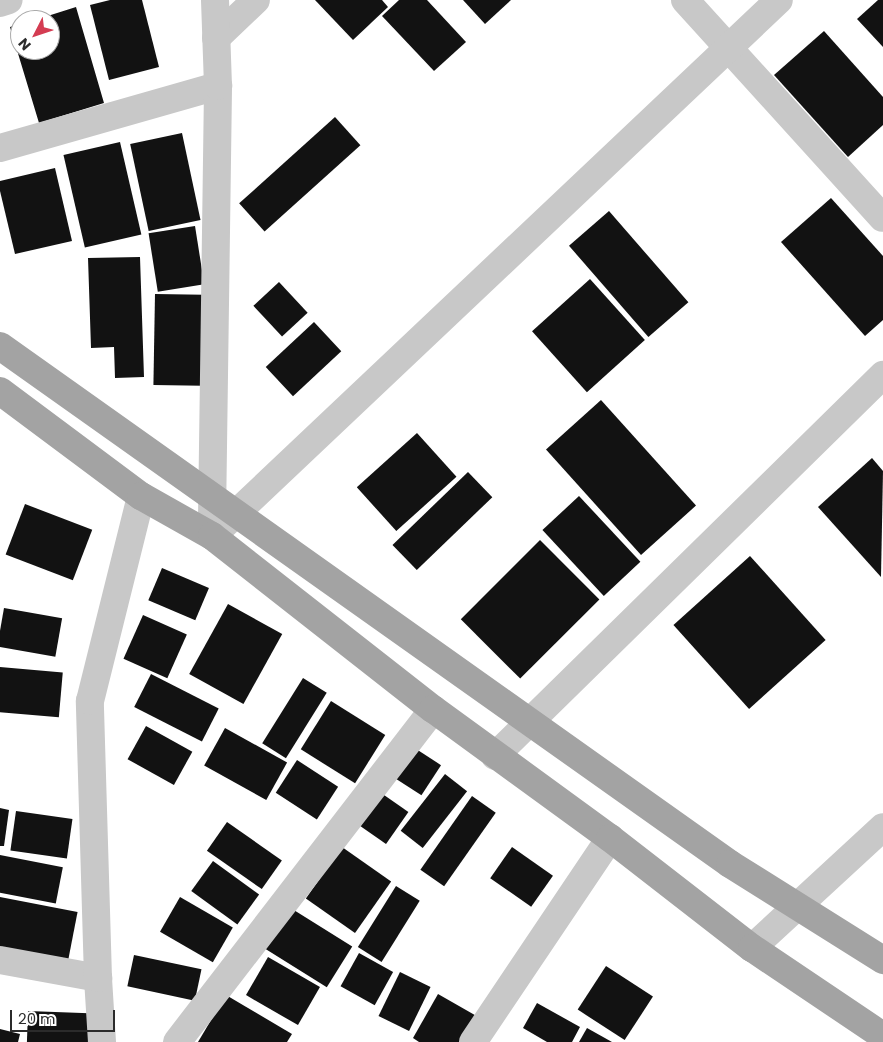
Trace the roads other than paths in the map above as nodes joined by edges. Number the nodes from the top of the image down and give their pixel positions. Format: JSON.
{"nodes":[{"id":1,"x":9,"y":0,"type":"edge"},
{"id":2,"x":215,"y":0,"type":"edge"},
{"id":3,"x":256,"y":0,"type":"edge"},
{"id":4,"x":685,"y":0,"type":"edge"},
{"id":5,"x":779,"y":0,"type":"edge"},
{"id":6,"x":0,"y":3,"type":"edge"},
{"id":7,"x":216,"y":38,"type":"junction"},
{"id":8,"x":728,"y":48,"type":"junction"},
{"id":9,"x":218,"y":86,"type":"junction"},
{"id":10,"x":0,"y":148,"type":"edge"},
{"id":11,"x":883,"y":218,"type":"edge"},
{"id":12,"x":0,"y":346,"type":"edge"},
{"id":13,"x":883,"y":375,"type":"edge"},
{"id":14,"x":0,"y":391,"type":"edge"},
{"id":15,"x":141,"y":496,"type":"junction"},
{"id":16,"x":213,"y":497,"type":"junction"},
{"id":17,"x":236,"y":513,"type":"junction"},
{"id":18,"x":212,"y":536,"type":"junction"},
{"id":19,"x":433,"y":709,"type":"junction"},
{"id":20,"x":529,"y":722,"type":"junction"},
{"id":21,"x":495,"y":756,"type":"junction"},
{"id":22,"x":883,"y":827,"type":"edge"},
{"id":23,"x":610,"y":838,"type":"junction"},
{"id":24,"x":797,"y":906,"type":"junction"},
{"id":25,"x":752,"y":948,"type":"junction"},
{"id":26,"x":0,"y":960,"type":"edge"},
{"id":27,"x":883,"y":960,"type":"edge"},
{"id":28,"x":98,"y":978,"type":"junction"},
{"id":29,"x":883,"y":1036,"type":"edge"},
{"id":30,"x":102,"y":1042,"type":"edge"},
{"id":31,"x":177,"y":1042,"type":"edge"},
{"id":32,"x":473,"y":1042,"type":"edge"}],
"edges":[{"from":1,"to":6,"type":"street"},
{"from":2,"to":7,"type":"street"},
{"from":3,"to":7,"type":"street"},
{"from":4,"to":8,"type":"street"},
{"from":5,"to":8,"type":"street"},
{"from":7,"to":9,"type":"street"},
{"from":8,"to":11,"type":"street"},
{"from":8,"to":17,"type":"street"},
{"from":9,"to":10,"type":"street"},
{"from":9,"to":16,"type":"street"},
{"from":12,"to":16,"type":"main road"},
{"from":13,"to":20,"type":"street"},
{"from":14,"to":15,"type":"main road"},
{"from":15,"to":18,"type":"main road"},
{"from":15,"to":28,"type":"street"},
{"from":16,"to":17,"type":"main road"},
{"from":16,"to":18,"type":"street"},
{"from":17,"to":18,"type":"street"},
{"from":17,"to":20,"type":"main road"},
{"from":18,"to":19,"type":"main road"},
{"from":19,"to":21,"type":"main road"},
{"from":19,"to":31,"type":"street"},
{"from":20,"to":21,"type":"street"},
{"from":20,"to":24,"type":"main road"},
{"from":21,"to":23,"type":"main road"},
{"from":22,"to":24,"type":"street"},
{"from":23,"to":25,"type":"main road"},
{"from":23,"to":32,"type":"street"},
{"from":24,"to":25,"type":"street"},
{"from":24,"to":27,"type":"main road"},
{"from":25,"to":29,"type":"main road"},
{"from":26,"to":28,"type":"street"},
{"from":28,"to":30,"type":"street"}]}
